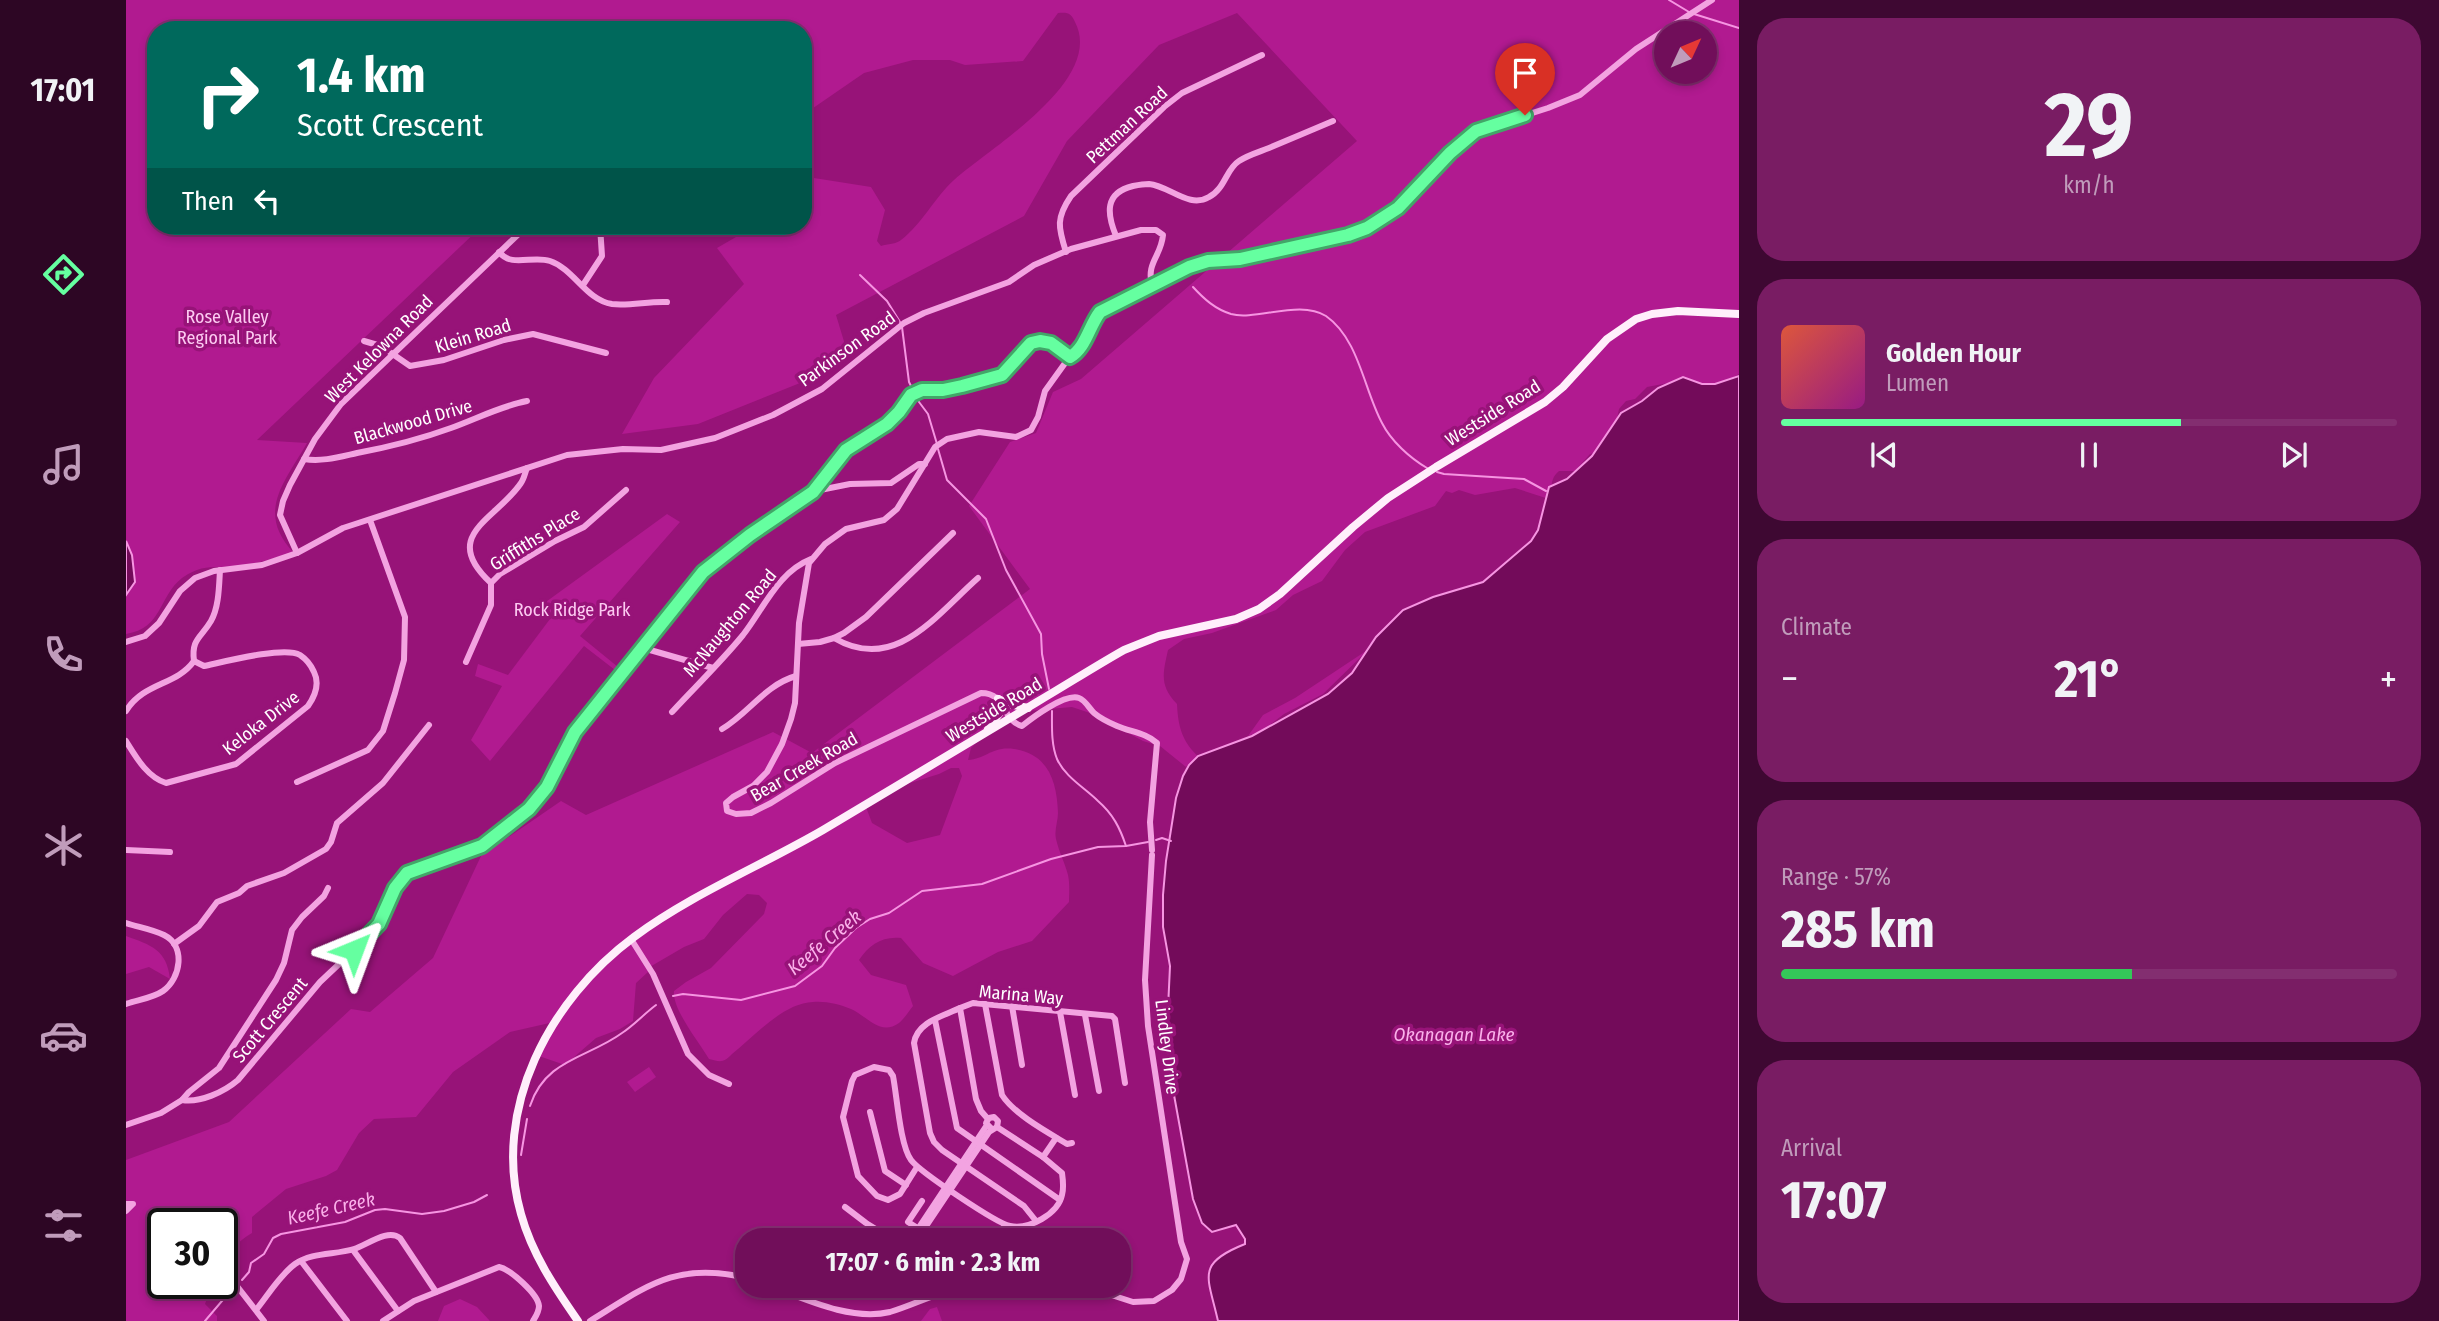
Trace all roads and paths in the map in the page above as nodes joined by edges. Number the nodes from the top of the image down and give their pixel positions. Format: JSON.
{"nodes":[{"id":1,"x":1713,"y":0,"type":"edge"},
{"id":2,"x":1262,"y":55,"type":"dead end"},
{"id":3,"x":1333,"y":121,"type":"dead end"},
{"id":4,"x":517,"y":235,"type":"edge"},
{"id":5,"x":601,"y":235,"type":"edge"},
{"id":6,"x":1116,"y":236,"type":"junction"},
{"id":7,"x":1066,"y":251,"type":"junction"},
{"id":8,"x":499,"y":252,"type":"junction"},
{"id":9,"x":583,"y":285,"type":"junction"},
{"id":10,"x":1152,"y":286,"type":"junction"},
{"id":11,"x":667,"y":302,"type":"dead end"},
{"id":12,"x":1739,"y":314,"type":"edge"},
{"id":13,"x":364,"y":341,"type":"dead end"},
{"id":14,"x":606,"y":353,"type":"dead end"},
{"id":15,"x":392,"y":354,"type":"junction"},
{"id":16,"x":1070,"y":357,"type":"junction"},
{"id":17,"x":527,"y":401,"type":"dead end"},
{"id":18,"x":304,"y":459,"type":"junction"},
{"id":19,"x":925,"y":464,"type":"junction"},
{"id":20,"x":527,"y":468,"type":"junction"},
{"id":21,"x":626,"y":490,"type":"dead end"},
{"id":22,"x":813,"y":492,"type":"junction"},
{"id":23,"x":370,"y":520,"type":"junction"},
{"id":24,"x":953,"y":533,"type":"dead end"},
{"id":25,"x":296,"y":553,"type":"junction"},
{"id":26,"x":814,"y":558,"type":"junction"},
{"id":27,"x":220,"y":570,"type":"junction"},
{"id":28,"x":978,"y":578,"type":"dead end"},
{"id":29,"x":491,"y":583,"type":"junction"},
{"id":30,"x":834,"y":638,"type":"junction"},
{"id":31,"x":126,"y":642,"type":"edge"},
{"id":32,"x":798,"y":644,"type":"junction"},
{"id":33,"x":643,"y":648,"type":"junction"},
{"id":34,"x":194,"y":661,"type":"junction"},
{"id":35,"x":466,"y":662,"type":"dead end"},
{"id":36,"x":713,"y":668,"type":"junction"},
{"id":37,"x":796,"y":676,"type":"junction"},
{"id":38,"x":998,"y":699,"type":"junction"},
{"id":39,"x":1028,"y":708,"type":"junction"},
{"id":40,"x":126,"y":710,"type":"edge"},
{"id":41,"x":672,"y":712,"type":"dead end"},
{"id":42,"x":1010,"y":718,"type":"junction"},
{"id":43,"x":429,"y":725,"type":"dead end"},
{"id":44,"x":722,"y":729,"type":"dead end"},
{"id":45,"x":984,"y":734,"type":"junction"},
{"id":46,"x":126,"y":741,"type":"edge"},
{"id":47,"x":297,"y":782,"type":"dead end"},
{"id":48,"x":126,"y":850,"type":"edge"},
{"id":49,"x":170,"y":852,"type":"dead end"},
{"id":50,"x":328,"y":888,"type":"dead end"},
{"id":51,"x":126,"y":923,"type":"edge"},
{"id":52,"x":631,"y":939,"type":"junction"},
{"id":53,"x":174,"y":944,"type":"junction"},
{"id":54,"x":985,"y":1003,"type":"junction"},
{"id":55,"x":126,"y":1004,"type":"edge"},
{"id":56,"x":1012,"y":1006,"type":"junction"},
{"id":57,"x":960,"y":1008,"type":"junction"},
{"id":58,"x":1060,"y":1012,"type":"junction"},
{"id":59,"x":1085,"y":1015,"type":"junction"},
{"id":60,"x":935,"y":1020,"type":"junction"},
{"id":61,"x":1021,"y":1065,"type":"dead end"},
{"id":62,"x":1125,"y":1083,"type":"dead end"},
{"id":63,"x":729,"y":1084,"type":"dead end"},
{"id":64,"x":1099,"y":1091,"type":"dead end"},
{"id":65,"x":1074,"y":1095,"type":"dead end"},
{"id":66,"x":182,"y":1100,"type":"junction"},
{"id":67,"x":870,"y":1112,"type":"dead end"},
{"id":68,"x":126,"y":1125,"type":"edge"},
{"id":69,"x":991,"y":1125,"type":"junction"},
{"id":70,"x":1056,"y":1138,"type":"junction"},
{"id":71,"x":1072,"y":1143,"type":"dead end"},
{"id":72,"x":978,"y":1145,"type":"junction"},
{"id":73,"x":1043,"y":1157,"type":"junction"},
{"id":74,"x":964,"y":1165,"type":"junction"},
{"id":75,"x":917,"y":1167,"type":"junction"},
{"id":76,"x":906,"y":1185,"type":"junction"},
{"id":77,"x":949,"y":1188,"type":"junction"},
{"id":78,"x":1060,"y":1200,"type":"junction"},
{"id":79,"x":922,"y":1201,"type":"dead end"},
{"id":80,"x":126,"y":1205,"type":"edge"},
{"id":81,"x":845,"y":1207,"type":"dead end"},
{"id":82,"x":126,"y":1211,"type":"edge"},
{"id":83,"x":1035,"y":1221,"type":"junction"},
{"id":84,"x":1005,"y":1225,"type":"junction"},
{"id":85,"x":875,"y":1228,"type":"edge"},
{"id":86,"x":915,"y":1228,"type":"edge"},
{"id":87,"x":922,"y":1228,"type":"edge"},
{"id":88,"x":1003,"y":1228,"type":"edge"},
{"id":89,"x":353,"y":1250,"type":"junction"},
{"id":90,"x":301,"y":1261,"type":"junction"},
{"id":91,"x":735,"y":1276,"type":"edge"},
{"id":92,"x":238,"y":1287,"type":"edge"},
{"id":93,"x":436,"y":1292,"type":"junction"},
{"id":94,"x":801,"y":1298,"type":"edge"},
{"id":95,"x":927,"y":1298,"type":"edge"},
{"id":96,"x":1120,"y":1298,"type":"edge"},
{"id":97,"x":256,"y":1310,"type":"junction"},
{"id":98,"x":398,"y":1311,"type":"junction"},
{"id":99,"x":264,"y":1321,"type":"edge"},
{"id":100,"x":347,"y":1321,"type":"edge"},
{"id":101,"x":383,"y":1321,"type":"edge"},
{"id":102,"x":533,"y":1321,"type":"edge"},
{"id":103,"x":578,"y":1321,"type":"edge"},
{"id":104,"x":590,"y":1321,"type":"edge"}],
"edges":[{"from":1,"to":10,"type":"street","name":"Bear Creek Road"},
{"from":2,"to":7,"type":"street","name":"Pettman Road"},
{"from":3,"to":6,"type":"street"},
{"from":4,"to":8,"type":"street","name":"West Kelowna Road"},
{"from":5,"to":9,"type":"street"},
{"from":6,"to":7,"type":"street","name":"Parkinson Road"},
{"from":6,"to":10,"type":"street","name":"Parkinson Road"},
{"from":7,"to":20,"type":"street","name":"Parkinson Road"},
{"from":8,"to":9,"type":"street"},
{"from":8,"to":15,"type":"street","name":"West Kelowna Road"},
{"from":9,"to":11,"type":"street"},
{"from":10,"to":16,"type":"street","name":"Bear Creek Road"},
{"from":12,"to":39,"type":"main road","name":"Westside Road"},
{"from":13,"to":15,"type":"street","name":"Klein Road"},
{"from":14,"to":15,"type":"street","name":"Klein Road"},
{"from":15,"to":18,"type":"street","name":"West Kelowna Road"},
{"from":16,"to":19,"type":"street","name":"Bear Creek Road"},
{"from":16,"to":22,"type":"street","name":"Scott Crescent"},
{"from":17,"to":18,"type":"street","name":"Blackwood Drive"},
{"from":18,"to":25,"type":"street","name":"West Kelowna Road"},
{"from":19,"to":22,"type":"street"},
{"from":19,"to":26,"type":"street","name":"Bear Creek Road"},
{"from":20,"to":23,"type":"street","name":"Parkinson Road"},
{"from":20,"to":29,"type":"street"},
{"from":21,"to":29,"type":"street","name":"Griffiths Place"},
{"from":22,"to":33,"type":"street","name":"Scott Crescent"},
{"from":23,"to":25,"type":"street","name":"Parkinson Road"},
{"from":23,"to":47,"type":"street"},
{"from":24,"to":30,"type":"street"},
{"from":25,"to":27,"type":"street","name":"Parkinson Road"},
{"from":26,"to":32,"type":"street","name":"Bear Creek Road"},
{"from":26,"to":36,"type":"street","name":"McNaughton Road"},
{"from":27,"to":31,"type":"street","name":"Parkinson Road"},
{"from":27,"to":34,"type":"street"},
{"from":28,"to":30,"type":"street"},
{"from":29,"to":35,"type":"street","name":"Griffiths Place"},
{"from":30,"to":32,"type":"street"},
{"from":32,"to":37,"type":"street","name":"Bear Creek Road"},
{"from":33,"to":36,"type":"street"},
{"from":33,"to":66,"type":"street","name":"Scott Crescent"},
{"from":34,"to":40,"type":"street"},
{"from":34,"to":46,"type":"street","name":"Keloka Drive"},
{"from":36,"to":41,"type":"street","name":"McNaughton Road"},
{"from":37,"to":38,"type":"street","name":"Bear Creek Road"},
{"from":37,"to":44,"type":"street"},
{"from":38,"to":39,"type":"main road"},
{"from":38,"to":42,"type":"street"},
{"from":38,"to":45,"type":"main road"},
{"from":39,"to":42,"type":"main road","name":"Westside Road"},
{"from":42,"to":45,"type":"main road","name":"Westside Road"},
{"from":42,"to":96,"type":"street","name":"Lindley Drive"},
{"from":43,"to":53,"type":"street"},
{"from":45,"to":52,"type":"main road","name":"Westside Road"},
{"from":48,"to":49,"type":"street"},
{"from":50,"to":66,"type":"street"},
{"from":51,"to":53,"type":"street"},
{"from":52,"to":63,"type":"street"},
{"from":52,"to":103,"type":"main road","name":"Westside Road"},
{"from":53,"to":55,"type":"street"},
{"from":54,"to":56,"type":"street","name":"Marina Way"},
{"from":54,"to":57,"type":"street","name":"Marina Way"},
{"from":54,"to":70,"type":"street"},
{"from":56,"to":58,"type":"street","name":"Marina Way"},
{"from":56,"to":61,"type":"street"},
{"from":57,"to":60,"type":"street"},
{"from":57,"to":69,"type":"street","name":"Marina Way"},
{"from":58,"to":59,"type":"street","name":"Marina Way"},
{"from":58,"to":65,"type":"street"},
{"from":59,"to":62,"type":"street","name":"Marina Way"},
{"from":59,"to":64,"type":"street"},
{"from":60,"to":72,"type":"street"},
{"from":60,"to":74,"type":"street"},
{"from":66,"to":68,"type":"street"},
{"from":67,"to":76,"type":"street"},
{"from":69,"to":72,"type":"street"},
{"from":69,"to":73,"type":"street"},
{"from":70,"to":71,"type":"street"},
{"from":70,"to":73,"type":"street"},
{"from":72,"to":74,"type":"street"},
{"from":72,"to":78,"type":"street"},
{"from":73,"to":78,"type":"street"},
{"from":74,"to":77,"type":"street"},
{"from":74,"to":83,"type":"street"},
{"from":75,"to":76,"type":"street"},
{"from":75,"to":76,"type":"street"},
{"from":75,"to":77,"type":"street"},
{"from":77,"to":84,"type":"street"},
{"from":77,"to":87,"type":"street"},
{"from":78,"to":83,"type":"street"},
{"from":79,"to":86,"type":"street"},
{"from":80,"to":82,"type":"street"},
{"from":81,"to":85,"type":"street"},
{"from":83,"to":84,"type":"street"},
{"from":84,"to":88,"type":"street"},
{"from":89,"to":90,"type":"street"},
{"from":89,"to":93,"type":"street"},
{"from":89,"to":98,"type":"street"},
{"from":90,"to":97,"type":"street"},
{"from":90,"to":100,"type":"street"},
{"from":91,"to":104,"type":"street"},
{"from":92,"to":97,"type":"street"},
{"from":93,"to":98,"type":"street"},
{"from":93,"to":102,"type":"street"},
{"from":94,"to":95,"type":"street"},
{"from":97,"to":99,"type":"street"},
{"from":98,"to":101,"type":"street"}]}
